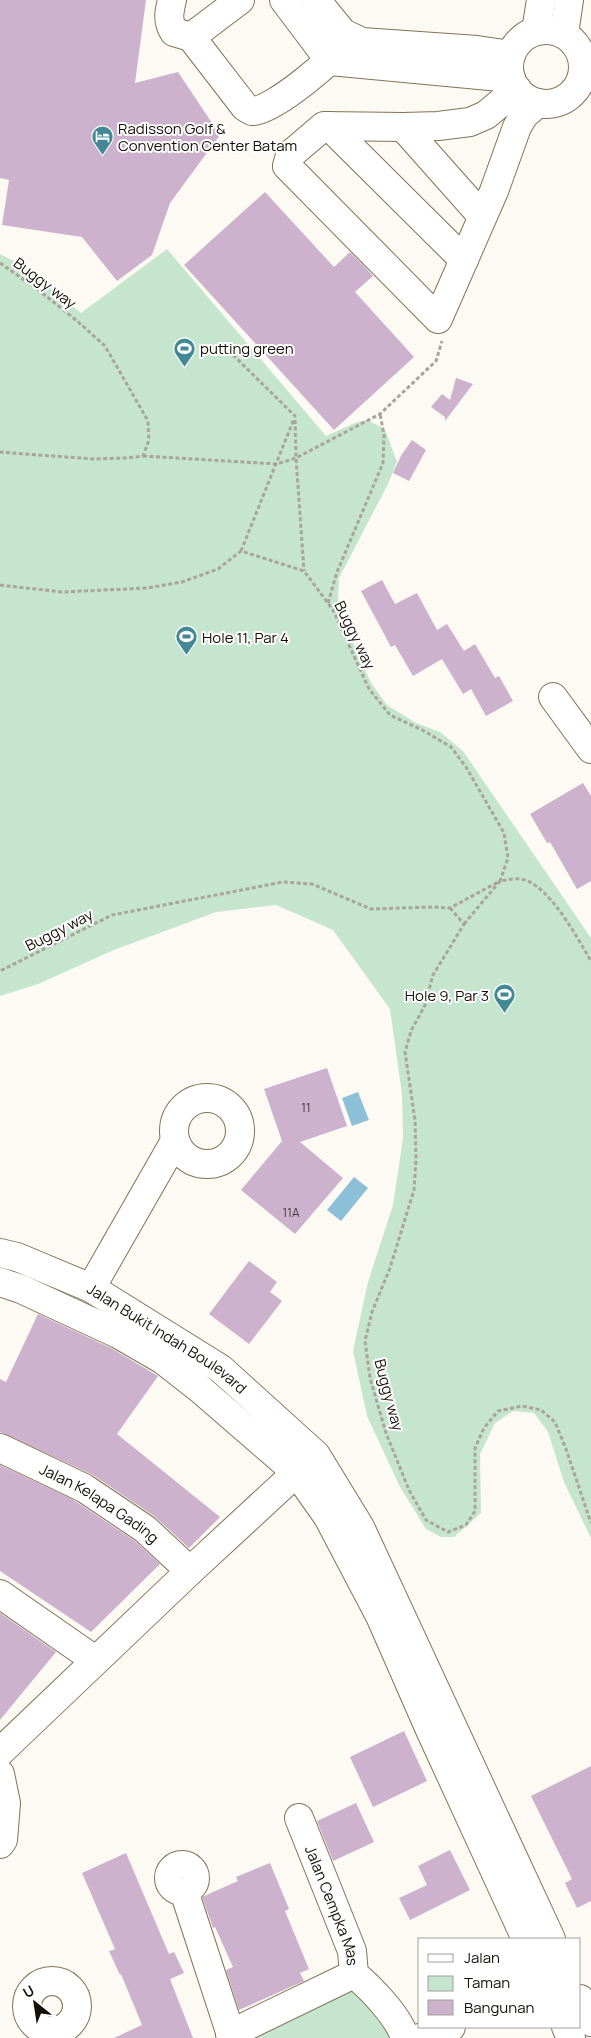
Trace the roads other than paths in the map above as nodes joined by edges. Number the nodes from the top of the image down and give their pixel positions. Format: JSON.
{"nodes":[{"id":1,"x":172,"y":0,"type":"edge"},
{"id":2,"x":240,"y":0,"type":"edge"},
{"id":3,"x":284,"y":0,"type":"edge"},
{"id":4,"x":316,"y":0,"type":"edge"},
{"id":5,"x":541,"y":0,"type":"edge"},
{"id":6,"x":569,"y":0,"type":"edge"},
{"id":7,"x":536,"y":32,"type":"junction"},
{"id":8,"x":564,"y":34,"type":"junction"},
{"id":9,"x":191,"y":37,"type":"junction"},
{"id":10,"x":353,"y":39,"type":"junction"},
{"id":11,"x":330,"y":61,"type":"junction"},
{"id":12,"x":519,"y":81,"type":"junction"},
{"id":13,"x":329,"y":126,"type":"junction"},
{"id":14,"x":403,"y":127,"type":"junction"},
{"id":15,"x":482,"y":216,"type":"junction"},
{"id":16,"x":464,"y":260,"type":"junction"},
{"id":17,"x":553,"y":697,"type":"dead end"},
{"id":18,"x":591,"y":749,"type":"edge"},
{"id":19,"x":175,"y":1141,"type":"dead end"},
{"id":20,"x":0,"y":1253,"type":"edge"},
{"id":21,"x":0,"y":1282,"type":"edge"},
{"id":22,"x":91,"y":1288,"type":"junction"},
{"id":23,"x":0,"y":1448,"type":"edge"},
{"id":24,"x":307,"y":1464,"type":"junction"},
{"id":25,"x":190,"y":1570,"type":"junction"},
{"id":26,"x":0,"y":1594,"type":"edge"},
{"id":27,"x":95,"y":1660,"type":"junction"},
{"id":28,"x":5,"y":1744,"type":"edge"},
{"id":29,"x":0,"y":1774,"type":"edge"},
{"id":30,"x":299,"y":1818,"type":"dead end"},
{"id":31,"x":0,"y":1844,"type":"edge"},
{"id":32,"x":184,"y":1891,"type":"dead end"},
{"id":33,"x":526,"y":1938,"type":"edge"},
{"id":34,"x":551,"y":1938,"type":"edge"},
{"id":35,"x":354,"y":1974,"type":"junction"},
{"id":36,"x":581,"y":2001,"type":"edge"},
{"id":37,"x":591,"y":2022,"type":"edge"},
{"id":38,"x":441,"y":2028,"type":"edge"},
{"id":39,"x":412,"y":2031,"type":"edge"},
{"id":40,"x":231,"y":2036,"type":"edge"}],
"edges":[{"from":1,"to":9,"type":"street"},
{"from":2,"to":9,"type":"street"},
{"from":3,"to":11,"type":"street"},
{"from":4,"to":10,"type":"street"},
{"from":5,"to":7,"type":"street"},
{"from":6,"to":8,"type":"street"},
{"from":7,"to":8,"type":"street"},
{"from":7,"to":12,"type":"street"},
{"from":8,"to":12,"type":"street"},
{"from":9,"to":11,"type":"street"},
{"from":10,"to":11,"type":"street"},
{"from":10,"to":12,"type":"street"},
{"from":11,"to":12,"type":"street"},
{"from":12,"to":14,"type":"street"},
{"from":12,"to":15,"type":"street"},
{"from":13,"to":14,"type":"street"},
{"from":13,"to":16,"type":"street"},
{"from":13,"to":16,"type":"street"},
{"from":14,"to":15,"type":"street"},
{"from":15,"to":16,"type":"street"},
{"from":17,"to":18,"type":"street"},
{"from":19,"to":22,"type":"street"},
{"from":20,"to":22,"type":"street","name":"Jalan Bukit Indah Boulevard"},
{"from":21,"to":24,"type":"street"},
{"from":22,"to":24,"type":"street","name":"Jalan Bukit Indah Boulevard"},
{"from":23,"to":25,"type":"street","name":"Jalan Kelapa Gading"},
{"from":24,"to":25,"type":"street"},
{"from":24,"to":33,"type":"street"},
{"from":24,"to":34,"type":"street"},
{"from":25,"to":27,"type":"street"},
{"from":26,"to":27,"type":"street"},
{"from":27,"to":28,"type":"street"},
{"from":29,"to":31,"type":"street"},
{"from":30,"to":35,"type":"street","name":"Jalan Cempka Mas"},
{"from":32,"to":40,"type":"street"},
{"from":35,"to":39,"type":"street","name":"Jalan Cempka Mas"},
{"from":35,"to":40,"type":"street"},
{"from":36,"to":37,"type":"street"},
{"from":38,"to":39,"type":"street"}]}
